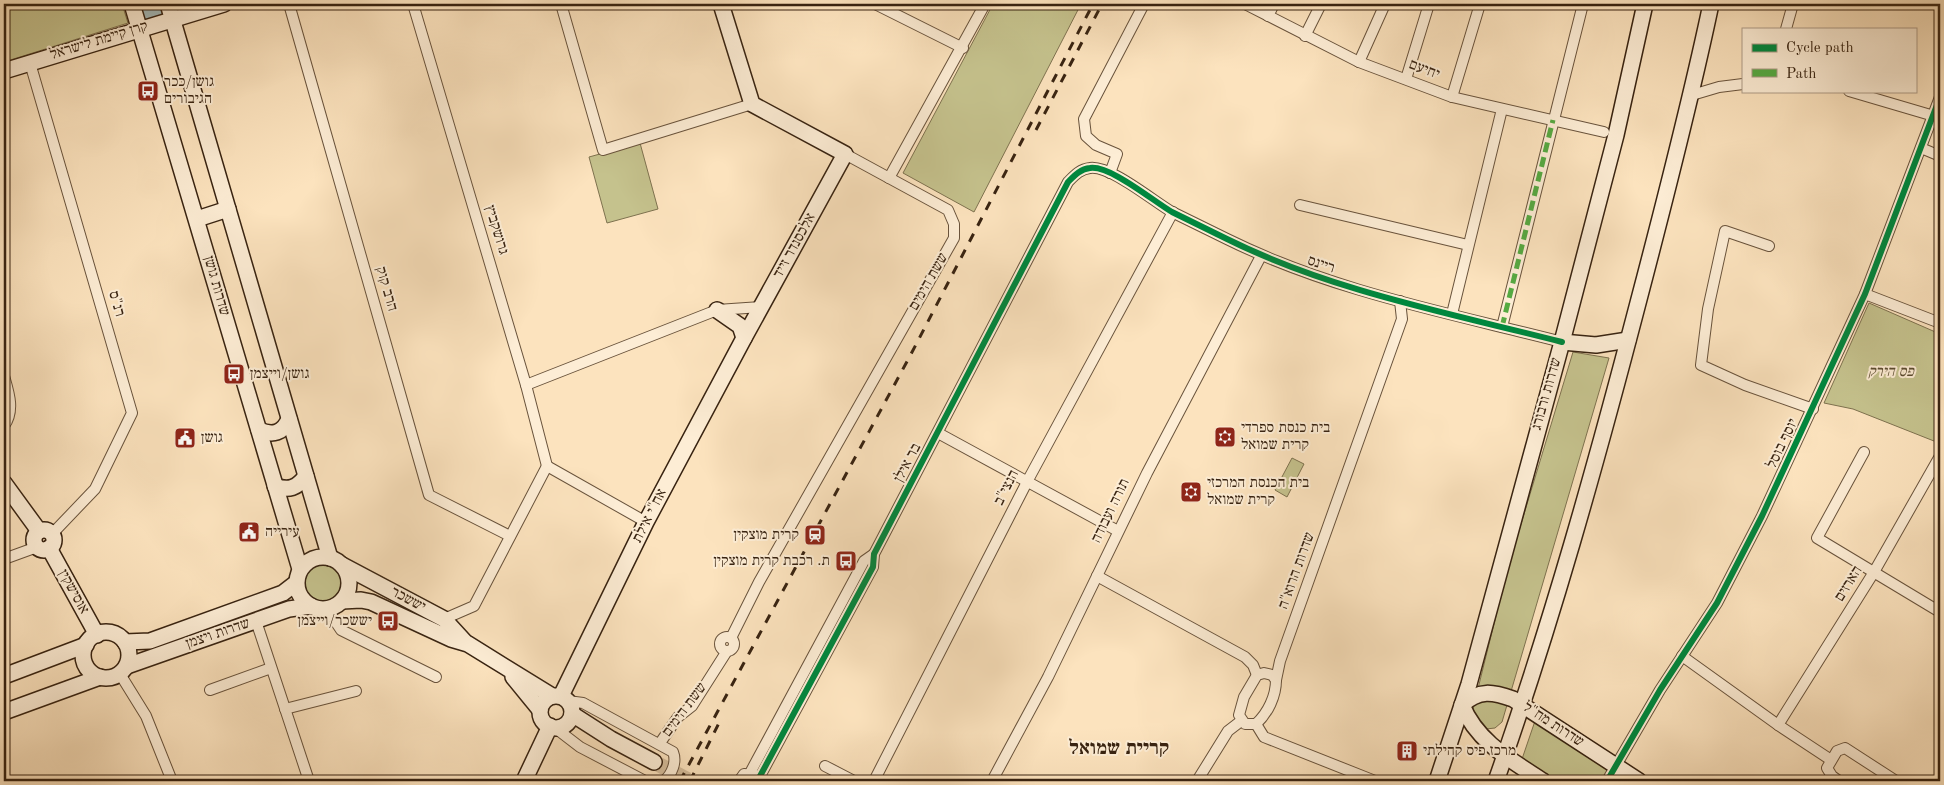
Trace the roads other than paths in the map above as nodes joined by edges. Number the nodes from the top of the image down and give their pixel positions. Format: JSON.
{"nodes":[{"id":1,"x":132,"y":4,"type":"edge"},
{"id":2,"x":168,"y":4,"type":"edge"},
{"id":3,"x":224,"y":4,"type":"edge"},
{"id":4,"x":289,"y":4,"type":"edge"},
{"id":5,"x":413,"y":4,"type":"edge"},
{"id":6,"x":561,"y":4,"type":"edge"},
{"id":7,"x":721,"y":4,"type":"edge"},
{"id":8,"x":875,"y":4,"type":"edge"},
{"id":9,"x":985,"y":4,"type":"edge"},
{"id":10,"x":1144,"y":4,"type":"edge"},
{"id":11,"x":1245,"y":4,"type":"edge"},
{"id":12,"x":1274,"y":4,"type":"edge"},
{"id":13,"x":1321,"y":4,"type":"edge"},
{"id":14,"x":1385,"y":4,"type":"edge"},
{"id":15,"x":1429,"y":4,"type":"edge"},
{"id":16,"x":1480,"y":4,"type":"edge"},
{"id":17,"x":1583,"y":4,"type":"edge"},
{"id":18,"x":1645,"y":4,"type":"edge"},
{"id":19,"x":1711,"y":4,"type":"edge"},
{"id":20,"x":1793,"y":4,"type":"edge"},
{"id":21,"x":1268,"y":16,"type":"junction"},
{"id":22,"x":173,"y":19,"type":"junction"},
{"id":23,"x":139,"y":28,"type":"junction"},
{"id":24,"x":1786,"y":28,"type":"edge"},
{"id":25,"x":1305,"y":36,"type":"junction"},
{"id":26,"x":963,"y":48,"type":"junction"},
{"id":27,"x":1359,"y":62,"type":"junction"},
{"id":28,"x":30,"y":63,"type":"junction"},
{"id":29,"x":4,"y":71,"type":"edge"},
{"id":30,"x":1406,"y":79,"type":"junction"},
{"id":31,"x":1742,"y":84,"type":"edge"},
{"id":32,"x":1852,"y":92,"type":"edge"},
{"id":33,"x":1692,"y":95,"type":"junction"},
{"id":34,"x":1452,"y":97,"type":"junction"},
{"id":35,"x":1940,"y":97,"type":"edge"},
{"id":36,"x":752,"y":104,"type":"junction"},
{"id":37,"x":1502,"y":108,"type":"junction"},
{"id":38,"x":1934,"y":116,"type":"junction"},
{"id":39,"x":1553,"y":120,"type":"junction"},
{"id":40,"x":1604,"y":132,"type":"dead end"},
{"id":41,"x":1922,"y":148,"type":"junction"},
{"id":42,"x":846,"y":154,"type":"junction"},
{"id":43,"x":1940,"y":156,"type":"edge"},
{"id":44,"x":1090,"y":168,"type":"joint"},
{"id":45,"x":1110,"y":173,"type":"junction"},
{"id":46,"x":889,"y":178,"type":"junction"},
{"id":47,"x":1300,"y":205,"type":"dead end"},
{"id":48,"x":228,"y":209,"type":"junction"},
{"id":49,"x":1173,"y":212,"type":"junction"},
{"id":50,"x":197,"y":219,"type":"junction"},
{"id":51,"x":1468,"y":245,"type":"junction"},
{"id":52,"x":1769,"y":246,"type":"dead end"},
{"id":53,"x":1261,"y":256,"type":"junction"},
{"id":54,"x":1865,"y":294,"type":"junction"},
{"id":55,"x":1400,"y":301,"type":"junction"},
{"id":56,"x":761,"y":307,"type":"junction"},
{"id":57,"x":717,"y":310,"type":"junction"},
{"id":58,"x":1452,"y":314,"type":"junction"},
{"id":59,"x":1567,"y":323,"type":"junction"},
{"id":60,"x":1940,"y":324,"type":"edge"},
{"id":61,"x":1502,"y":327,"type":"junction"},
{"id":62,"x":1541,"y":337,"type":"junction"},
{"id":63,"x":744,"y":338,"type":"junction"},
{"id":64,"x":1628,"y":340,"type":"junction"},
{"id":65,"x":1562,"y":342,"type":"junction"},
{"id":66,"x":4,"y":376,"type":"edge"},
{"id":67,"x":526,"y":385,"type":"junction"},
{"id":68,"x":1814,"y":409,"type":"junction"},
{"id":69,"x":289,"y":419,"type":"junction"},
{"id":70,"x":4,"y":426,"type":"edge"},
{"id":71,"x":259,"y":430,"type":"junction"},
{"id":72,"x":938,"y":433,"type":"junction"},
{"id":73,"x":1864,"y":452,"type":"dead end"},
{"id":74,"x":1940,"y":456,"type":"edge"},
{"id":75,"x":547,"y":466,"type":"junction"},
{"id":76,"x":306,"y":476,"type":"junction"},
{"id":77,"x":1028,"y":480,"type":"junction"},
{"id":78,"x":4,"y":484,"type":"edge"},
{"id":79,"x":275,"y":486,"type":"junction"},
{"id":80,"x":646,"y":522,"type":"junction"},
{"id":81,"x":1118,"y":531,"type":"junction"},
{"id":82,"x":510,"y":536,"type":"junction"},
{"id":83,"x":44,"y":540,"type":"junction"},
{"id":84,"x":4,"y":558,"type":"edge"},
{"id":85,"x":336,"y":562,"type":"junction"},
{"id":86,"x":1874,"y":572,"type":"junction"},
{"id":87,"x":298,"y":576,"type":"junction"},
{"id":88,"x":1097,"y":576,"type":"junction"},
{"id":89,"x":342,"y":601,"type":"junction"},
{"id":90,"x":310,"y":606,"type":"junction"},
{"id":91,"x":327,"y":609,"type":"junction"},
{"id":92,"x":1940,"y":612,"type":"edge"},
{"id":93,"x":444,"y":619,"type":"junction"},
{"id":94,"x":256,"y":621,"type":"junction"},
{"id":95,"x":97,"y":635,"type":"junction"},
{"id":96,"x":125,"y":642,"type":"junction"},
{"id":97,"x":468,"y":644,"type":"junction"},
{"id":98,"x":86,"y":645,"type":"junction"},
{"id":99,"x":1682,"y":656,"type":"junction"},
{"id":100,"x":271,"y":668,"type":"junction"},
{"id":101,"x":506,"y":668,"type":"junction"},
{"id":102,"x":123,"y":670,"type":"junction"},
{"id":103,"x":1258,"y":675,"type":"junction"},
{"id":104,"x":4,"y":676,"type":"edge"},
{"id":105,"x":100,"y":677,"type":"junction"},
{"id":106,"x":436,"y":677,"type":"dead end"},
{"id":107,"x":1531,"y":678,"type":"junction"},
{"id":108,"x":1276,"y":680,"type":"junction"},
{"id":109,"x":210,"y":690,"type":"dead end"},
{"id":110,"x":356,"y":691,"type":"dead end"},
{"id":111,"x":1462,"y":705,"type":"junction"},
{"id":112,"x":1523,"y":706,"type":"junction"},
{"id":113,"x":285,"y":709,"type":"junction"},
{"id":114,"x":4,"y":712,"type":"edge"},
{"id":115,"x":560,"y":712,"type":"junction"},
{"id":116,"x":1241,"y":721,"type":"junction"},
{"id":117,"x":1547,"y":722,"type":"junction"},
{"id":118,"x":1256,"y":724,"type":"junction"},
{"id":119,"x":1778,"y":725,"type":"junction"},
{"id":120,"x":660,"y":743,"type":"junction"},
{"id":121,"x":1505,"y":756,"type":"junction"},
{"id":122,"x":1831,"y":760,"type":"junction"},
{"id":123,"x":654,"y":762,"type":"tunnel mouth"},
{"id":124,"x":1616,"y":765,"type":"junction"},
{"id":125,"x":825,"y":766,"type":"dead end"},
{"id":126,"x":1522,"y":776,"type":"edge"},
{"id":127,"x":756,"y":778,"type":"edge"},
{"id":128,"x":172,"y":781,"type":"edge"},
{"id":129,"x":309,"y":781,"type":"edge"},
{"id":130,"x":524,"y":781,"type":"edge"},
{"id":131,"x":645,"y":781,"type":"edge"},
{"id":132,"x":664,"y":781,"type":"edge"},
{"id":133,"x":739,"y":781,"type":"edge"},
{"id":134,"x":854,"y":781,"type":"edge"},
{"id":135,"x":874,"y":781,"type":"edge"},
{"id":136,"x":992,"y":781,"type":"edge"},
{"id":137,"x":1197,"y":781,"type":"edge"},
{"id":138,"x":1375,"y":781,"type":"edge"},
{"id":139,"x":1437,"y":781,"type":"edge"},
{"id":140,"x":1496,"y":781,"type":"edge"},
{"id":141,"x":1543,"y":781,"type":"edge"},
{"id":142,"x":1607,"y":781,"type":"edge"},
{"id":143,"x":1639,"y":781,"type":"edge"},
{"id":144,"x":1839,"y":781,"type":"edge"},
{"id":145,"x":1896,"y":781,"type":"edge"}],
"edges":[{"from":1,"to":23,"type":"street","name":"שדרות גושן"},
{"from":2,"to":22,"type":"street"},
{"from":3,"to":22,"type":"street","name":"קרן קיימת לישראל"},
{"from":4,"to":82,"type":"street","name":"הרב קוק"},
{"from":5,"to":67,"type":"street","name":"גרושקביץ"},
{"from":6,"to":36,"type":"street"},
{"from":7,"to":36,"type":"street"},
{"from":8,"to":26,"type":"street"},
{"from":9,"to":26,"type":"street"},
{"from":10,"to":45,"type":"street"},
{"from":11,"to":21,"type":"street","name":"יחיעם"},
{"from":12,"to":21,"type":"street"},
{"from":13,"to":25,"type":"street"},
{"from":14,"to":27,"type":"street"},
{"from":15,"to":30,"type":"street"},
{"from":16,"to":34,"type":"street"},
{"from":17,"to":39,"type":"street"},
{"from":18,"to":59,"type":"street","name":"שדרות ורבורג"},
{"from":19,"to":33,"type":"street"},
{"from":20,"to":24,"type":"street"},
{"from":21,"to":25,"type":"street","name":"יחיעם"},
{"from":22,"to":23,"type":"street","name":"קרן קיימת לישראל"},
{"from":22,"to":48,"type":"street"},
{"from":23,"to":28,"type":"street","name":"קרן קיימת לישראל"},
{"from":23,"to":50,"type":"street","name":"שדרות גושן"},
{"from":25,"to":27,"type":"street","name":"יחיעם"},
{"from":26,"to":46,"type":"street"},
{"from":27,"to":30,"type":"street","name":"יחיעם"},
{"from":28,"to":29,"type":"street","name":"קרן קיימת לישראל"},
{"from":28,"to":83,"type":"street","name":"רנ\"ס"},
{"from":30,"to":34,"type":"street","name":"יחיעם"},
{"from":31,"to":33,"type":"street"},
{"from":32,"to":38,"type":"street"},
{"from":33,"to":64,"type":"street"},
{"from":34,"to":37,"type":"street","name":"יחיעם"},
{"from":35,"to":38,"type":"street","name":"יוסף בוסל"},
{"from":36,"to":42,"type":"street","name":"ששת הימים"},
{"from":37,"to":39,"type":"street","name":"יחיעם"},
{"from":37,"to":51,"type":"street"},
{"from":38,"to":41,"type":"street","name":"יוסף בוסל"},
{"from":39,"to":40,"type":"street","name":"יחיעם"},
{"from":39,"to":61,"type":"street"},
{"from":41,"to":43,"type":"street"},
{"from":41,"to":54,"type":"street","name":"יוסף בוסל"},
{"from":42,"to":46,"type":"street","name":"ששת הימים"},
{"from":42,"to":56,"type":"street","name":"אלכסנדר זייד"},
{"from":44,"to":45,"type":"street","name":"ריינס"},
{"from":44,"to":72,"type":"street","name":"בר אילן"},
{"from":45,"to":49,"type":"street","name":"ריינס"},
{"from":46,"to":120,"type":"street","name":"ששת הימים"},
{"from":47,"to":51,"type":"street"},
{"from":48,"to":50,"type":"street"},
{"from":48,"to":69,"type":"street"},
{"from":49,"to":53,"type":"street","name":"ריינס"},
{"from":49,"to":77,"type":"street","name":"הנצי\"ב"},
{"from":50,"to":71,"type":"street","name":"שדרות גושן"},
{"from":51,"to":58,"type":"street"},
{"from":52,"to":68,"type":"street"},
{"from":53,"to":55,"type":"street","name":"ריינס"},
{"from":53,"to":81,"type":"street","name":"תורה ועבודה"},
{"from":54,"to":60,"type":"street"},
{"from":54,"to":68,"type":"street","name":"יוסף בוסל"},
{"from":55,"to":58,"type":"street","name":"ריינס"},
{"from":55,"to":108,"type":"street","name":"שדרות הרוא\"ה"},
{"from":56,"to":57,"type":"street"},
{"from":56,"to":63,"type":"street","name":"אלכסנדר זייד"},
{"from":57,"to":63,"type":"street"},
{"from":57,"to":67,"type":"street"},
{"from":58,"to":61,"type":"street","name":"ריינס"},
{"from":59,"to":62,"type":"street"},
{"from":59,"to":65,"type":"street","name":"שדרות ורבורג"},
{"from":61,"to":62,"type":"street","name":"ריינס"},
{"from":62,"to":65,"type":"street","name":"ריינס"},
{"from":63,"to":80,"type":"street","name":"אח\"י אילת"},
{"from":64,"to":65,"type":"street","name":"ריינס"},
{"from":64,"to":107,"type":"street"},
{"from":65,"to":111,"type":"street","name":"שדרות ורבורג"},
{"from":66,"to":70,"type":"street"},
{"from":67,"to":75,"type":"street","name":"גרושקביץ"},
{"from":68,"to":99,"type":"street","name":"יוסף בוסל"},
{"from":69,"to":71,"type":"street"},
{"from":69,"to":76,"type":"street"},
{"from":71,"to":79,"type":"street","name":"שדרות גושן"},
{"from":72,"to":77,"type":"street"},
{"from":72,"to":127,"type":"street","name":"בר אילן"},
{"from":73,"to":86,"type":"street"},
{"from":74,"to":86,"type":"street","name":"הארזים"},
{"from":75,"to":80,"type":"street"},
{"from":75,"to":82,"type":"street"},
{"from":76,"to":79,"type":"street"},
{"from":76,"to":85,"type":"street"},
{"from":77,"to":81,"type":"street"},
{"from":77,"to":135,"type":"street","name":"הנצי\"ב"},
{"from":78,"to":83,"type":"street","name":"אוסישקין"},
{"from":79,"to":87,"type":"street","name":"שדרות גושן"},
{"from":80,"to":115,"type":"street","name":"אח\"י אילת"},
{"from":81,"to":88,"type":"street","name":"תורה ועבודה"},
{"from":82,"to":93,"type":"street"},
{"from":83,"to":84,"type":"street"},
{"from":83,"to":95,"type":"street","name":"אוסישקין"},
{"from":85,"to":87,"type":"street"},
{"from":85,"to":89,"type":"street"},
{"from":85,"to":93,"type":"street","name":"יששכר"},
{"from":86,"to":92,"type":"street"},
{"from":86,"to":119,"type":"street","name":"הארזים"},
{"from":87,"to":90,"type":"street"},
{"from":87,"to":96,"type":"street","name":"שדרות ויצמן"},
{"from":88,"to":103,"type":"street"},
{"from":88,"to":136,"type":"street","name":"תורה ועבודה"},
{"from":89,"to":91,"type":"street"},
{"from":89,"to":97,"type":"street","name":"יששכר"},
{"from":90,"to":91,"type":"street"},
{"from":90,"to":94,"type":"street","name":"שדרות ויצמן"},
{"from":91,"to":106,"type":"street"},
{"from":93,"to":97,"type":"street","name":"יששכר"},
{"from":94,"to":100,"type":"street"},
{"from":94,"to":102,"type":"street","name":"שדרות ויצמן"},
{"from":95,"to":96,"type":"street"},
{"from":95,"to":98,"type":"street"},
{"from":96,"to":102,"type":"street"},
{"from":97,"to":101,"type":"street","name":"יששכר"},
{"from":98,"to":104,"type":"street"},
{"from":98,"to":105,"type":"street"},
{"from":99,"to":119,"type":"street"},
{"from":99,"to":124,"type":"street","name":"יוסף בוסל"},
{"from":100,"to":109,"type":"street"},
{"from":100,"to":113,"type":"street"},
{"from":101,"to":115,"type":"street","name":"יששכר"},
{"from":101,"to":115,"type":"street","name":"יששכר"},
{"from":102,"to":105,"type":"street"},
{"from":102,"to":128,"type":"street"},
{"from":103,"to":108,"type":"street"},
{"from":103,"to":116,"type":"street"},
{"from":105,"to":114,"type":"street"},
{"from":107,"to":112,"type":"street"},
{"from":107,"to":117,"type":"street"},
{"from":108,"to":118,"type":"street","name":"שדרות הרוא\"ה"},
{"from":110,"to":113,"type":"street"},
{"from":111,"to":112,"type":"street","name":"שדרות מח\"ל"},
{"from":111,"to":121,"type":"street"},
{"from":111,"to":139,"type":"street","name":"שדרות ורבורג"},
{"from":112,"to":117,"type":"street","name":"שדרות מח\"ל"},
{"from":112,"to":121,"type":"street"},
{"from":113,"to":129,"type":"street"},
{"from":115,"to":120,"type":"street"},
{"from":115,"to":123,"type":"street","name":"יששכר"},
{"from":115,"to":130,"type":"street"},
{"from":115,"to":131,"type":"street"},
{"from":116,"to":118,"type":"street"},
{"from":116,"to":137,"type":"street"},
{"from":117,"to":124,"type":"street","name":"שדרות מח\"ל"},
{"from":118,"to":138,"type":"street"},
{"from":119,"to":122,"type":"street"},
{"from":120,"to":132,"type":"street"},
{"from":121,"to":126,"type":"street"},
{"from":121,"to":140,"type":"street"},
{"from":122,"to":144,"type":"street"},
{"from":122,"to":145,"type":"street"},
{"from":124,"to":142,"type":"street","name":"יוסף בוסל"},
{"from":124,"to":143,"type":"street","name":"שדרות מח\"ל"},
{"from":125,"to":134,"type":"street"},
{"from":126,"to":141,"type":"street"},
{"from":127,"to":133,"type":"street"}]}
